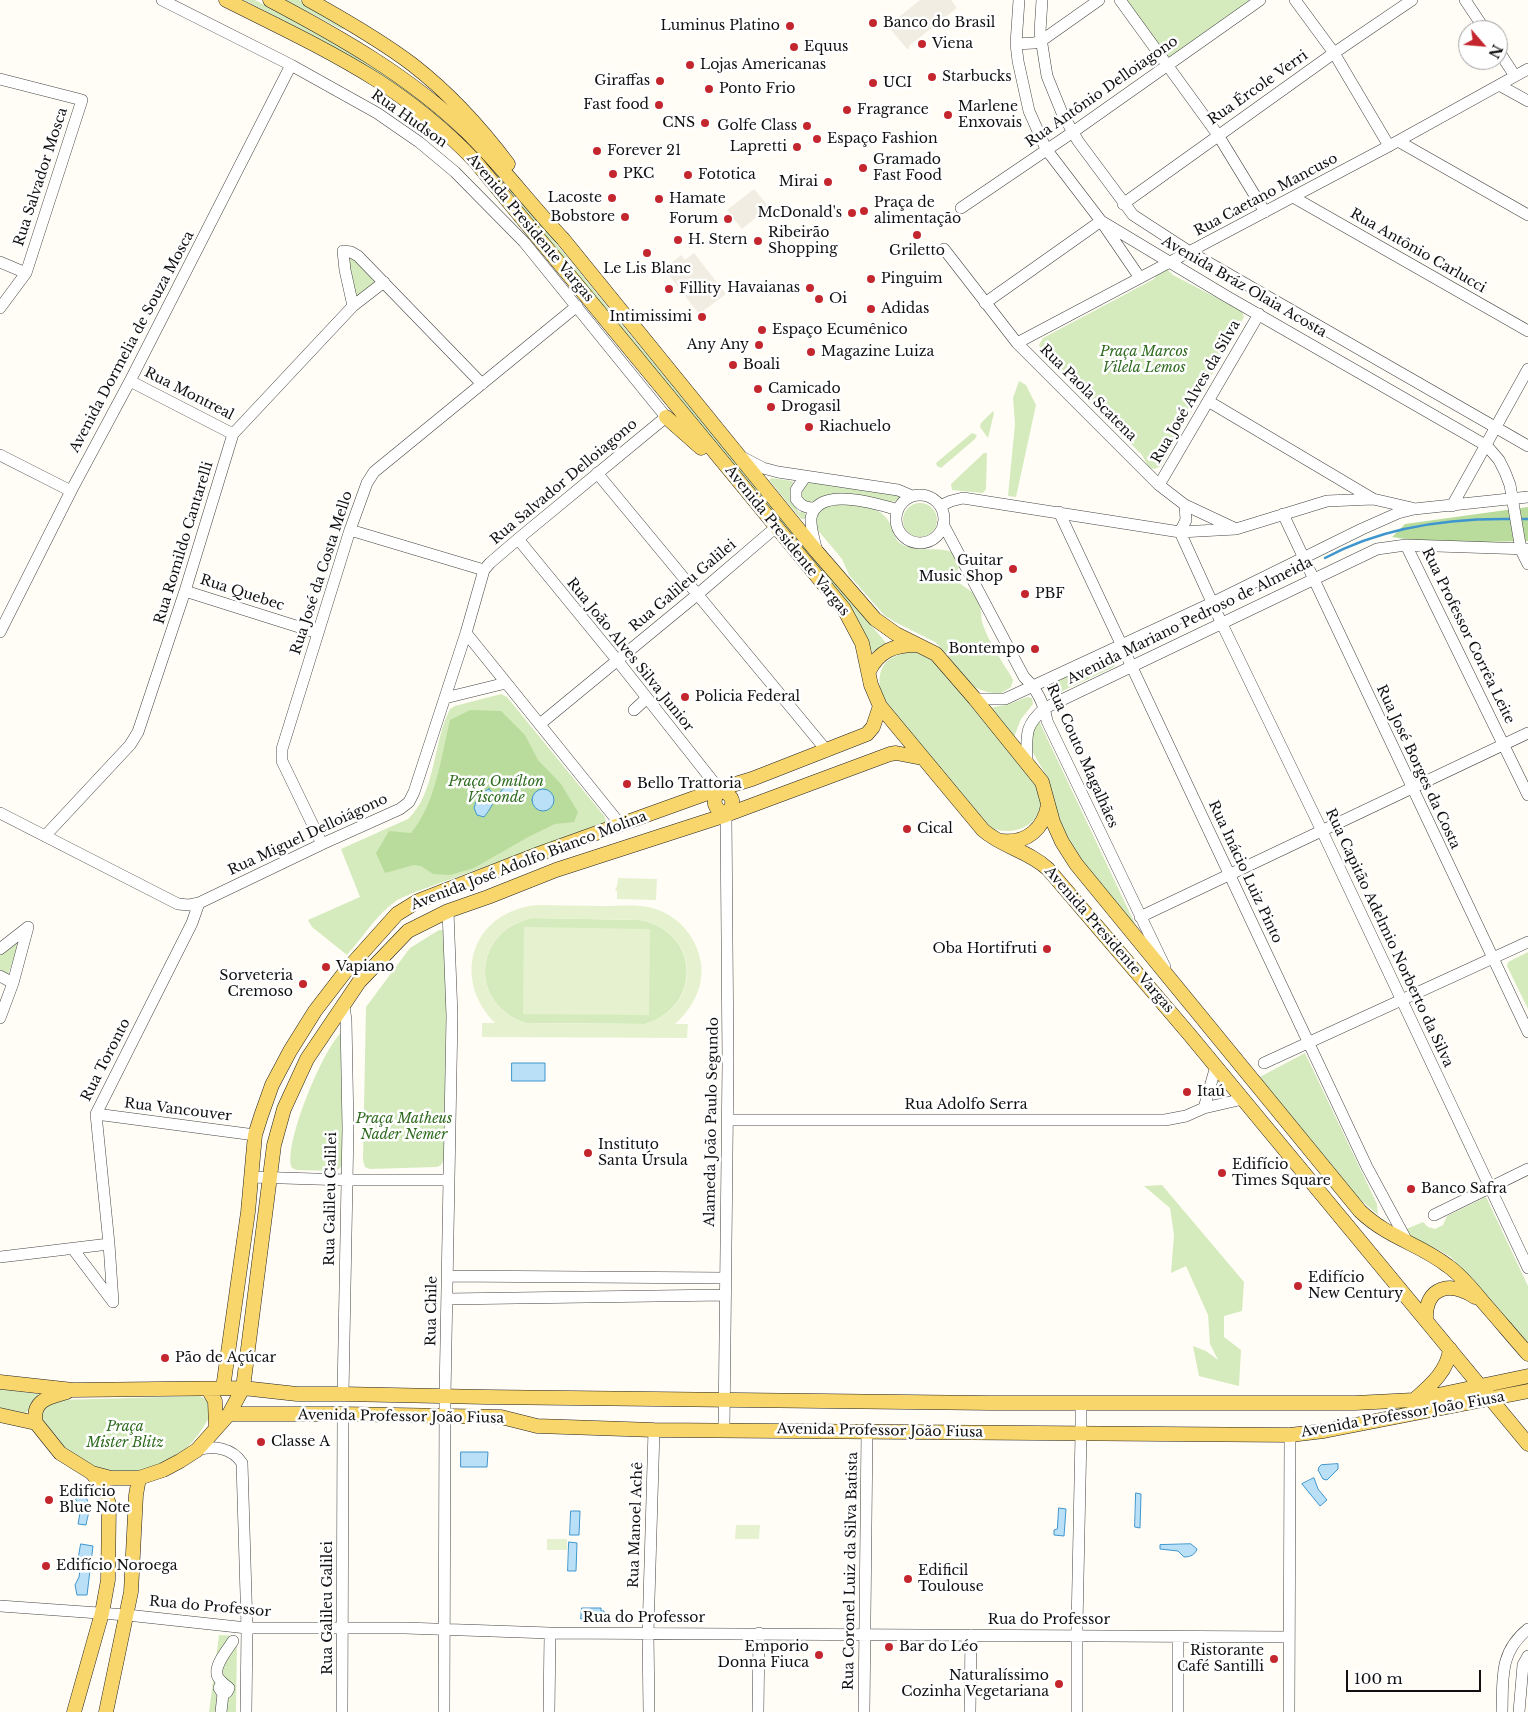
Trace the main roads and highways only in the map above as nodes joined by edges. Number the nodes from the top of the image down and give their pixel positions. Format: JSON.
{"nodes":[{"id":1,"x":226,"y":0,"type":"edge"},
{"id":2,"x":270,"y":0,"type":"edge"},
{"id":3,"x":309,"y":0,"type":"edge"},
{"id":4,"x":536,"y":210,"type":"junction"},
{"id":5,"x":666,"y":418,"type":"road end"},
{"id":6,"x":730,"y":471,"type":"junction"},
{"id":7,"x":919,"y":644,"type":"junction"},
{"id":8,"x":868,"y":671,"type":"junction"},
{"id":9,"x":880,"y":706,"type":"junction"},
{"id":10,"x":922,"y":758,"type":"junction"},
{"id":11,"x":719,"y":790,"type":"junction"},
{"id":12,"x":1049,"y":804,"type":"junction"},
{"id":13,"x":726,"y":815,"type":"junction"},
{"id":14,"x":997,"y":840,"type":"junction"},
{"id":15,"x":548,"y":851,"type":"junction"},
{"id":16,"x":556,"y":870,"type":"junction"},
{"id":17,"x":290,"y":1051,"type":"junction"},
{"id":18,"x":307,"y":1059,"type":"junction"},
{"id":19,"x":1482,"y":1301,"type":"junction"},
{"id":20,"x":1426,"y":1320,"type":"junction"},
{"id":21,"x":1450,"y":1349,"type":"junction"},
{"id":22,"x":1528,"y":1354,"type":"edge"},
{"id":23,"x":1528,"y":1376,"type":"edge"},
{"id":24,"x":0,"y":1382,"type":"edge"},
{"id":25,"x":1481,"y":1387,"type":"junction"},
{"id":26,"x":223,"y":1388,"type":"junction"},
{"id":27,"x":243,"y":1388,"type":"junction"},
{"id":28,"x":208,"y":1389,"type":"junction"},
{"id":29,"x":73,"y":1390,"type":"junction"},
{"id":30,"x":1528,"y":1391,"type":"edge"},
{"id":31,"x":1491,"y":1399,"type":"junction"},
{"id":32,"x":1414,"y":1400,"type":"junction"},
{"id":33,"x":229,"y":1414,"type":"junction"},
{"id":34,"x":0,"y":1415,"type":"edge"},
{"id":35,"x":36,"y":1422,"type":"junction"},
{"id":36,"x":216,"y":1427,"type":"junction"},
{"id":37,"x":1528,"y":1444,"type":"edge"},
{"id":38,"x":92,"y":1473,"type":"junction"},
{"id":39,"x":139,"y":1478,"type":"junction"},
{"id":40,"x":108,"y":1580,"type":"junction"},
{"id":41,"x":131,"y":1592,"type":"junction"},
{"id":42,"x":74,"y":1712,"type":"edge"},
{"id":43,"x":106,"y":1712,"type":"edge"}],
"edges":[{"from":1,"to":6,"type":"main road","name":"Avenida Presidente Vargas"},
{"from":2,"to":4,"type":"main road","name":"Avenida Presidente Vargas"},
{"from":3,"to":4,"type":"main road"},
{"from":4,"to":7,"type":"main road","name":"Avenida Presidente Vargas"},
{"from":5,"to":6,"type":"main road"},
{"from":6,"to":8,"type":"main road","name":"Avenida Presidente Vargas"},
{"from":7,"to":8,"type":"main road"},
{"from":7,"to":12,"type":"main road","name":"Avenida Presidente Vargas"},
{"from":8,"to":9,"type":"main road","name":"Avenida Presidente Vargas"},
{"from":9,"to":10,"type":"main road","name":"Avenida Presidente Vargas"},
{"from":9,"to":11,"type":"main road","name":"Avenida José Adolfo Bianco Molina"},
{"from":10,"to":13,"type":"main road","name":"Avenida José Adolfo Bianco Molina"},
{"from":10,"to":14,"type":"main road","name":"Avenida Presidente Vargas"},
{"from":11,"to":13,"type":"main road"},
{"from":11,"to":15,"type":"main road","name":"Avenida José Adolfo Bianco Molina"},
{"from":12,"to":14,"type":"main road"},
{"from":12,"to":19,"type":"main road","name":"Avenida Presidente Vargas"},
{"from":13,"to":16,"type":"main road","name":"Avenida José Adolfo Bianco Molina"},
{"from":14,"to":20,"type":"main road","name":"Avenida Presidente Vargas"},
{"from":15,"to":16,"type":"main road"},
{"from":15,"to":17,"type":"main road","name":"Avenida José Adolfo Bianco Molina"},
{"from":16,"to":18,"type":"main road","name":"Avenida José Adolfo Bianco Molina"},
{"from":17,"to":18,"type":"main road"},
{"from":17,"to":26,"type":"main road","name":"Avenida José Adolfo Bianco Molina"},
{"from":18,"to":27,"type":"main road","name":"Avenida José Adolfo Bianco Molina"},
{"from":19,"to":20,"type":"main road"},
{"from":19,"to":22,"type":"main road","name":"Avenida Presidente Vargas"},
{"from":20,"to":21,"type":"main road","name":"Avenida Presidente Vargas"},
{"from":21,"to":25,"type":"main road","name":"Avenida Presidente Vargas"},
{"from":21,"to":32,"type":"main road"},
{"from":23,"to":25,"type":"main road","name":"Avenida Professor João Fiusa"},
{"from":24,"to":29,"type":"main road","name":"Avenida Professor João Fiusa"},
{"from":25,"to":31,"type":"main road","name":"Avenida Presidente Vargas"},
{"from":25,"to":32,"type":"main road","name":"Avenida Professor João Fiusa"},
{"from":26,"to":27,"type":"main road","name":"Avenida Professor João Fiusa"},
{"from":26,"to":28,"type":"main road","name":"Avenida Professor João Fiusa"},
{"from":27,"to":32,"type":"main road","name":"Avenida Professor João Fiusa"},
{"from":27,"to":33,"type":"main road"},
{"from":28,"to":29,"type":"main road","name":"Avenida Professor João Fiusa"},
{"from":28,"to":36,"type":"main road"},
{"from":29,"to":35,"type":"main road"},
{"from":30,"to":31,"type":"main road","name":"Avenida Professor João Fiusa"},
{"from":31,"to":33,"type":"main road","name":"Avenida Professor João Fiusa"},
{"from":31,"to":37,"type":"main road","name":"Avenida Presidente Vargas"},
{"from":33,"to":36,"type":"main road"},
{"from":34,"to":35,"type":"main road"},
{"from":35,"to":38,"type":"main road"},
{"from":36,"to":39,"type":"main road"},
{"from":38,"to":39,"type":"main road"},
{"from":38,"to":40,"type":"main road"},
{"from":39,"to":41,"type":"main road"},
{"from":40,"to":41,"type":"main road"},
{"from":40,"to":42,"type":"main road"},
{"from":41,"to":43,"type":"main road"}]}
